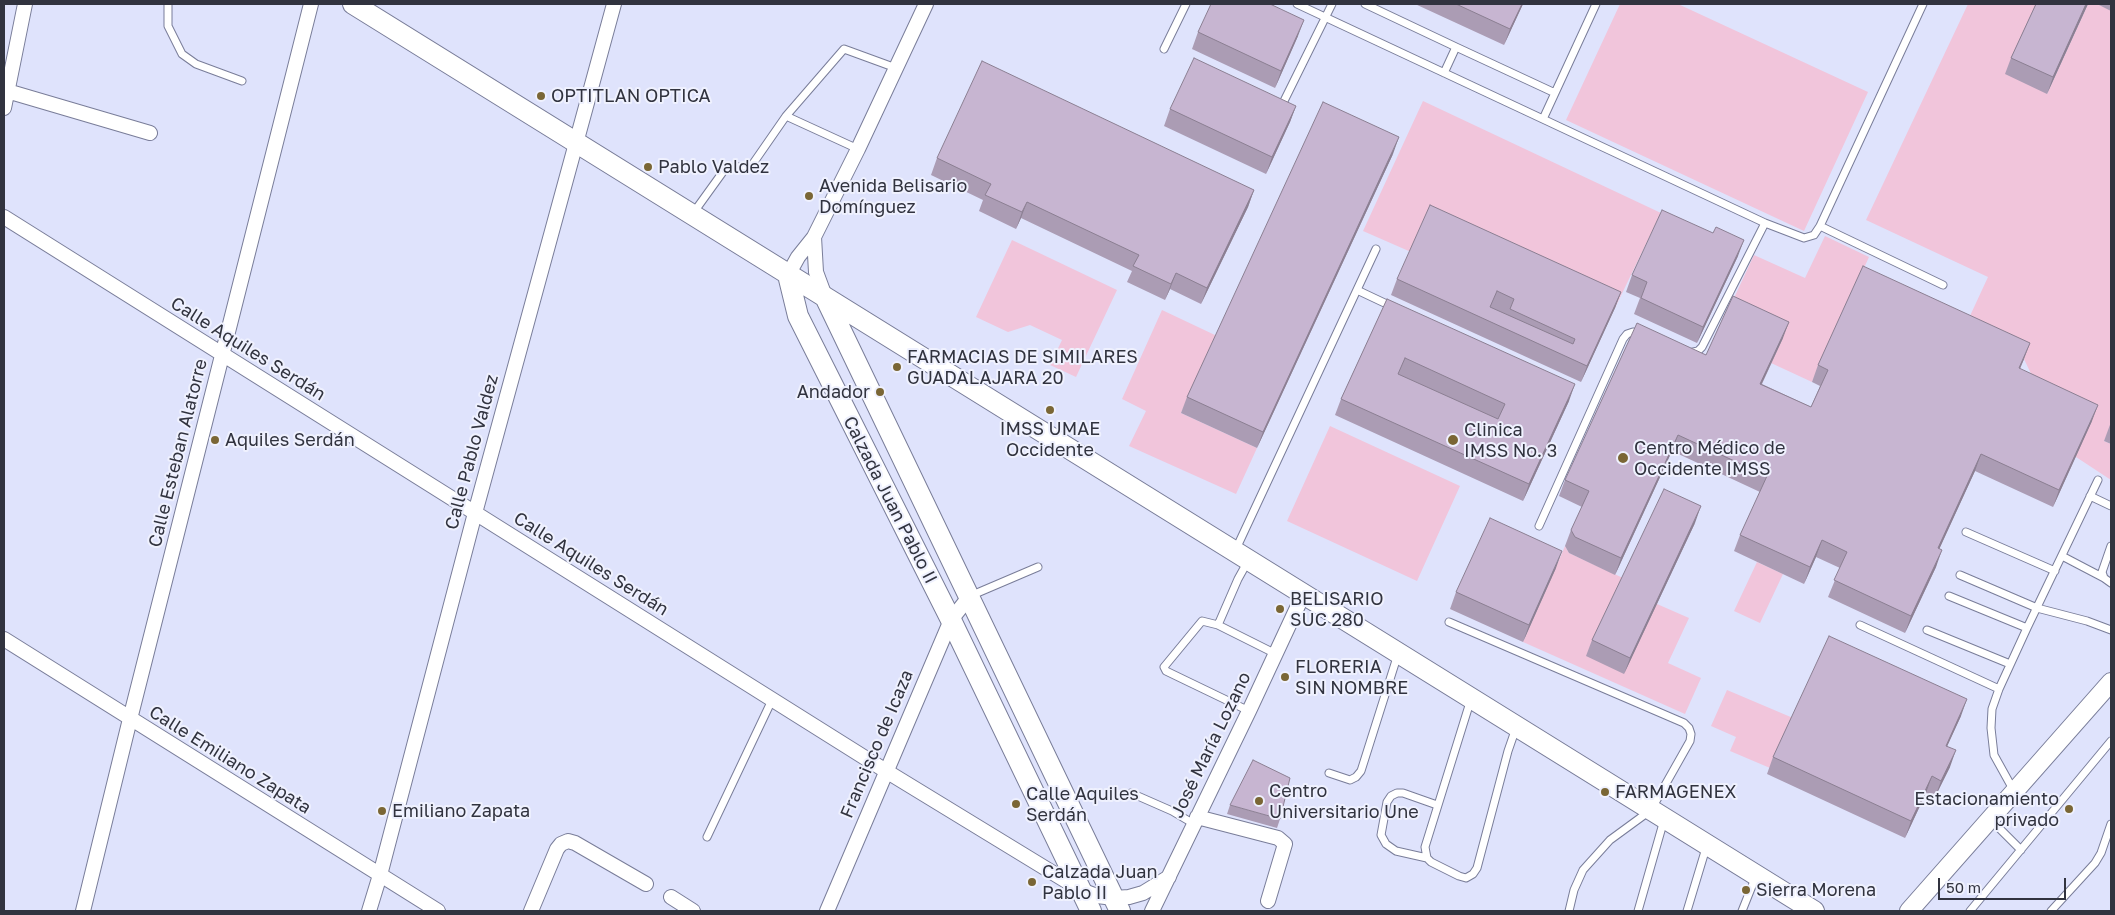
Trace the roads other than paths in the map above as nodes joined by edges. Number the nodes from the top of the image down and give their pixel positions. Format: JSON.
{"nodes":[{"id":1,"x":168,"y":4,"type":"edge"},
{"id":2,"x":311,"y":4,"type":"edge"},
{"id":3,"x":352,"y":4,"type":"edge"},
{"id":4,"x":614,"y":4,"type":"edge"},
{"id":5,"x":926,"y":4,"type":"edge"},
{"id":6,"x":1186,"y":4,"type":"edge"},
{"id":7,"x":1297,"y":4,"type":"edge"},
{"id":8,"x":1332,"y":4,"type":"edge"},
{"id":9,"x":1365,"y":4,"type":"edge"},
{"id":10,"x":1596,"y":4,"type":"edge"},
{"id":11,"x":1923,"y":4,"type":"edge"},
{"id":12,"x":21,"y":5,"type":"edge"},
{"id":13,"x":1324,"y":17,"type":"junction"},
{"id":14,"x":1456,"y":47,"type":"junction"},
{"id":15,"x":1164,"y":49,"type":"dead end"},
{"id":16,"x":896,"y":68,"type":"junction"},
{"id":17,"x":1444,"y":73,"type":"junction"},
{"id":18,"x":242,"y":81,"type":"dead end"},
{"id":19,"x":7,"y":91,"type":"junction"},
{"id":20,"x":1555,"y":92,"type":"junction"},
{"id":21,"x":1284,"y":103,"type":"edge"},
{"id":22,"x":4,"y":108,"type":"edge"},
{"id":23,"x":786,"y":116,"type":"junction"},
{"id":24,"x":1543,"y":119,"type":"junction"},
{"id":25,"x":150,"y":133,"type":"dead end"},
{"id":26,"x":575,"y":143,"type":"junction"},
{"id":27,"x":858,"y":149,"type":"junction"},
{"id":28,"x":692,"y":215,"type":"junction"},
{"id":29,"x":4,"y":217,"type":"edge"},
{"id":30,"x":1765,"y":223,"type":"junction"},
{"id":31,"x":1820,"y":226,"type":"junction"},
{"id":32,"x":814,"y":238,"type":"junction"},
{"id":33,"x":1376,"y":249,"type":"dead end"},
{"id":34,"x":788,"y":275,"type":"junction"},
{"id":35,"x":1943,"y":285,"type":"dead end"},
{"id":36,"x":1357,"y":290,"type":"junction"},
{"id":37,"x":826,"y":299,"type":"junction"},
{"id":38,"x":1402,"y":311,"type":"edge"},
{"id":39,"x":1649,"y":337,"type":"edge"},
{"id":40,"x":1686,"y":352,"type":"edge"},
{"id":41,"x":223,"y":355,"type":"junction"},
{"id":42,"x":2098,"y":480,"type":"dead end"},
{"id":43,"x":2090,"y":496,"type":"junction"},
{"id":44,"x":2111,"y":506,"type":"edge"},
{"id":45,"x":474,"y":513,"type":"junction"},
{"id":46,"x":1539,"y":526,"type":"dead end"},
{"id":47,"x":1966,"y":532,"type":"dead end"},
{"id":48,"x":2110,"y":550,"type":"edge"},
{"id":49,"x":1241,"y":556,"type":"junction"},
{"id":50,"x":2062,"y":556,"type":"junction"},
{"id":51,"x":1038,"y":567,"type":"dead end"},
{"id":52,"x":2055,"y":571,"type":"junction"},
{"id":53,"x":1960,"y":575,"type":"dead end"},
{"id":54,"x":2104,"y":578,"type":"junction"},
{"id":55,"x":2111,"y":583,"type":"edge"},
{"id":56,"x":1303,"y":594,"type":"junction"},
{"id":57,"x":1949,"y":596,"type":"dead end"},
{"id":58,"x":969,"y":597,"type":"junction"},
{"id":59,"x":2037,"y":608,"type":"junction"},
{"id":60,"x":951,"y":620,"type":"junction"},
{"id":61,"x":1449,"y":622,"type":"dead end"},
{"id":62,"x":1218,"y":625,"type":"junction"},
{"id":63,"x":1860,"y":625,"type":"dead end"},
{"id":64,"x":2027,"y":628,"type":"junction"},
{"id":65,"x":1927,"y":630,"type":"dead end"},
{"id":66,"x":2111,"y":630,"type":"edge"},
{"id":67,"x":4,"y":639,"type":"edge"},
{"id":68,"x":1398,"y":653,"type":"junction"},
{"id":69,"x":1276,"y":654,"type":"junction"},
{"id":70,"x":2010,"y":664,"type":"junction"},
{"id":71,"x":2111,"y":682,"type":"edge"},
{"id":72,"x":1999,"y":689,"type":"junction"},
{"id":73,"x":1471,"y":699,"type":"junction"},
{"id":74,"x":772,"y":700,"type":"junction"},
{"id":75,"x":1250,"y":711,"type":"junction"},
{"id":76,"x":130,"y":719,"type":"junction"},
{"id":77,"x":1516,"y":727,"type":"junction"},
{"id":78,"x":2111,"y":741,"type":"edge"},
{"id":79,"x":886,"y":771,"type":"junction"},
{"id":80,"x":1329,"y":773,"type":"dead end"},
{"id":81,"x":2014,"y":791,"type":"junction"},
{"id":82,"x":1130,"y":793,"type":"dead end"},
{"id":83,"x":1438,"y":805,"type":"junction"},
{"id":84,"x":1658,"y":814,"type":"junction"},
{"id":85,"x":1990,"y":819,"type":"junction"},
{"id":86,"x":1195,"y":820,"type":"junction"},
{"id":87,"x":2111,"y":824,"type":"edge"},
{"id":88,"x":707,"y":837,"type":"dead end"},
{"id":89,"x":1707,"y":845,"type":"junction"},
{"id":90,"x":2021,"y":850,"type":"junction"},
{"id":91,"x":1427,"y":858,"type":"junction"},
{"id":92,"x":380,"y":875,"type":"junction"},
{"id":93,"x":1757,"y":876,"type":"junction"},
{"id":94,"x":1169,"y":877,"type":"junction"},
{"id":95,"x":646,"y":884,"type":"dead end"},
{"id":96,"x":1081,"y":890,"type":"junction"},
{"id":97,"x":671,"y":897,"type":"dead end"},
{"id":98,"x":1268,"y":901,"type":"dead end"},
{"id":99,"x":1117,"y":905,"type":"edge"},
{"id":100,"x":83,"y":911,"type":"edge"},
{"id":101,"x":368,"y":911,"type":"edge"},
{"id":102,"x":438,"y":911,"type":"edge"},
{"id":103,"x":531,"y":911,"type":"edge"},
{"id":104,"x":693,"y":911,"type":"edge"},
{"id":105,"x":827,"y":911,"type":"edge"},
{"id":106,"x":1091,"y":911,"type":"edge"},
{"id":107,"x":1152,"y":911,"type":"edge"},
{"id":108,"x":1569,"y":911,"type":"edge"},
{"id":109,"x":1638,"y":911,"type":"edge"},
{"id":110,"x":1687,"y":911,"type":"edge"},
{"id":111,"x":1742,"y":911,"type":"edge"},
{"id":112,"x":1814,"y":911,"type":"edge"},
{"id":113,"x":1909,"y":911,"type":"edge"},
{"id":114,"x":1970,"y":911,"type":"edge"},
{"id":115,"x":2052,"y":911,"type":"edge"}],
"edges":[{"from":1,"to":18,"type":"lane"},
{"from":2,"to":41,"type":"street","name":"Calle Esteban Alatorre"},
{"from":3,"to":26,"type":"main road"},
{"from":4,"to":26,"type":"street","name":"Calle Pablo Valdez"},
{"from":5,"to":16,"type":"street"},
{"from":6,"to":15,"type":"lane"},
{"from":7,"to":13,"type":"lane"},
{"from":8,"to":13,"type":"lane"},
{"from":9,"to":14,"type":"lane"},
{"from":10,"to":20,"type":"lane"},
{"from":11,"to":31,"type":"lane"},
{"from":12,"to":19,"type":"street"},
{"from":13,"to":17,"type":"lane"},
{"from":13,"to":21,"type":"lane"},
{"from":14,"to":17,"type":"lane"},
{"from":14,"to":20,"type":"lane"},
{"from":16,"to":23,"type":"lane"},
{"from":16,"to":27,"type":"street"},
{"from":17,"to":24,"type":"lane"},
{"from":19,"to":22,"type":"street"},
{"from":19,"to":25,"type":"street"},
{"from":20,"to":24,"type":"lane"},
{"from":23,"to":27,"type":"lane"},
{"from":23,"to":28,"type":"lane"},
{"from":24,"to":30,"type":"lane"},
{"from":26,"to":28,"type":"main road"},
{"from":26,"to":45,"type":"street","name":"Calle Pablo Valdez"},
{"from":27,"to":32,"type":"street"},
{"from":28,"to":34,"type":"main road"},
{"from":29,"to":41,"type":"street","name":"Calle Aquiles Serdán"},
{"from":30,"to":31,"type":"lane"},
{"from":30,"to":40,"type":"lane"},
{"from":31,"to":35,"type":"lane"},
{"from":32,"to":34,"type":"street"},
{"from":32,"to":37,"type":"street"},
{"from":33,"to":36,"type":"lane"},
{"from":34,"to":37,"type":"main road"},
{"from":34,"to":60,"type":"main road","name":"Calzada Juan Pablo II"},
{"from":36,"to":38,"type":"lane"},
{"from":36,"to":49,"type":"lane"},
{"from":37,"to":49,"type":"main road"},
{"from":37,"to":58,"type":"main road","name":"Calzada Juan Pablo II"},
{"from":39,"to":46,"type":"lane"},
{"from":41,"to":45,"type":"street","name":"Calle Aquiles Serdán"},
{"from":41,"to":76,"type":"street","name":"Calle Esteban Alatorre"},
{"from":42,"to":43,"type":"lane"},
{"from":43,"to":44,"type":"lane"},
{"from":43,"to":50,"type":"lane"},
{"from":45,"to":74,"type":"street","name":"Calle Aquiles Serdán"},
{"from":45,"to":92,"type":"street","name":"Calle Pablo Valdez"},
{"from":47,"to":52,"type":"lane"},
{"from":48,"to":54,"type":"lane"},
{"from":49,"to":56,"type":"main road"},
{"from":49,"to":62,"type":"lane"},
{"from":50,"to":52,"type":"lane"},
{"from":50,"to":54,"type":"lane"},
{"from":51,"to":58,"type":"lane"},
{"from":52,"to":59,"type":"lane"},
{"from":53,"to":59,"type":"lane"},
{"from":54,"to":55,"type":"lane"},
{"from":56,"to":68,"type":"main road"},
{"from":56,"to":69,"type":"street","name":"José María Lozano"},
{"from":57,"to":64,"type":"lane"},
{"from":58,"to":60,"type":"street","name":"Francisco de Icaza"},
{"from":58,"to":99,"type":"main road","name":"Calzada Juan Pablo II"},
{"from":59,"to":64,"type":"lane"},
{"from":59,"to":66,"type":"lane"},
{"from":60,"to":79,"type":"street","name":"Francisco de Icaza"},
{"from":60,"to":96,"type":"main road","name":"Calzada Juan Pablo II"},
{"from":61,"to":84,"type":"lane"},
{"from":62,"to":69,"type":"lane"},
{"from":62,"to":75,"type":"lane"},
{"from":63,"to":72,"type":"lane"},
{"from":64,"to":70,"type":"lane"},
{"from":65,"to":70,"type":"lane"},
{"from":67,"to":76,"type":"street","name":"Calle Emiliano Zapata"},
{"from":68,"to":73,"type":"main road"},
{"from":68,"to":80,"type":"lane"},
{"from":69,"to":75,"type":"street","name":"José María Lozano"},
{"from":70,"to":72,"type":"lane"},
{"from":71,"to":81,"type":"street"},
{"from":72,"to":81,"type":"lane"},
{"from":73,"to":77,"type":"main road"},
{"from":73,"to":83,"type":"lane"},
{"from":74,"to":79,"type":"street","name":"Calle Aquiles Serdán"},
{"from":74,"to":88,"type":"lane"},
{"from":75,"to":86,"type":"street","name":"José María Lozano"},
{"from":76,"to":92,"type":"street","name":"Calle Emiliano Zapata"},
{"from":76,"to":100,"type":"street","name":"Calle Esteban Alatorre"},
{"from":77,"to":84,"type":"main road"},
{"from":77,"to":91,"type":"lane"},
{"from":78,"to":90,"type":"lane"},
{"from":79,"to":96,"type":"street","name":"Calle Aquiles Serdán"},
{"from":79,"to":105,"type":"street","name":"Francisco de Icaza"},
{"from":81,"to":85,"type":"street"},
{"from":82,"to":86,"type":"lane"},
{"from":83,"to":91,"type":"lane"},
{"from":83,"to":91,"type":"lane"},
{"from":84,"to":89,"type":"main road"},
{"from":84,"to":108,"type":"lane"},
{"from":84,"to":109,"type":"lane"},
{"from":85,"to":90,"type":"lane"},
{"from":85,"to":113,"type":"street"},
{"from":86,"to":94,"type":"street","name":"José María Lozano"},
{"from":86,"to":98,"type":"street"},
{"from":87,"to":115,"type":"lane"},
{"from":89,"to":93,"type":"main road"},
{"from":89,"to":110,"type":"lane"},
{"from":90,"to":114,"type":"lane"},
{"from":92,"to":101,"type":"street","name":"Calle Pablo Valdez"},
{"from":92,"to":102,"type":"street","name":"Calle Emiliano Zapata"},
{"from":93,"to":111,"type":"lane"},
{"from":93,"to":112,"type":"main road"},
{"from":94,"to":99,"type":"street","name":"Calle Aquiles Serdán"},
{"from":94,"to":107,"type":"street","name":"José María Lozano"},
{"from":95,"to":103,"type":"street"},
{"from":96,"to":99,"type":"street","name":"Calle Aquiles Serdán"},
{"from":96,"to":106,"type":"main road","name":"Calzada Juan Pablo II"},
{"from":97,"to":104,"type":"street"}]}
